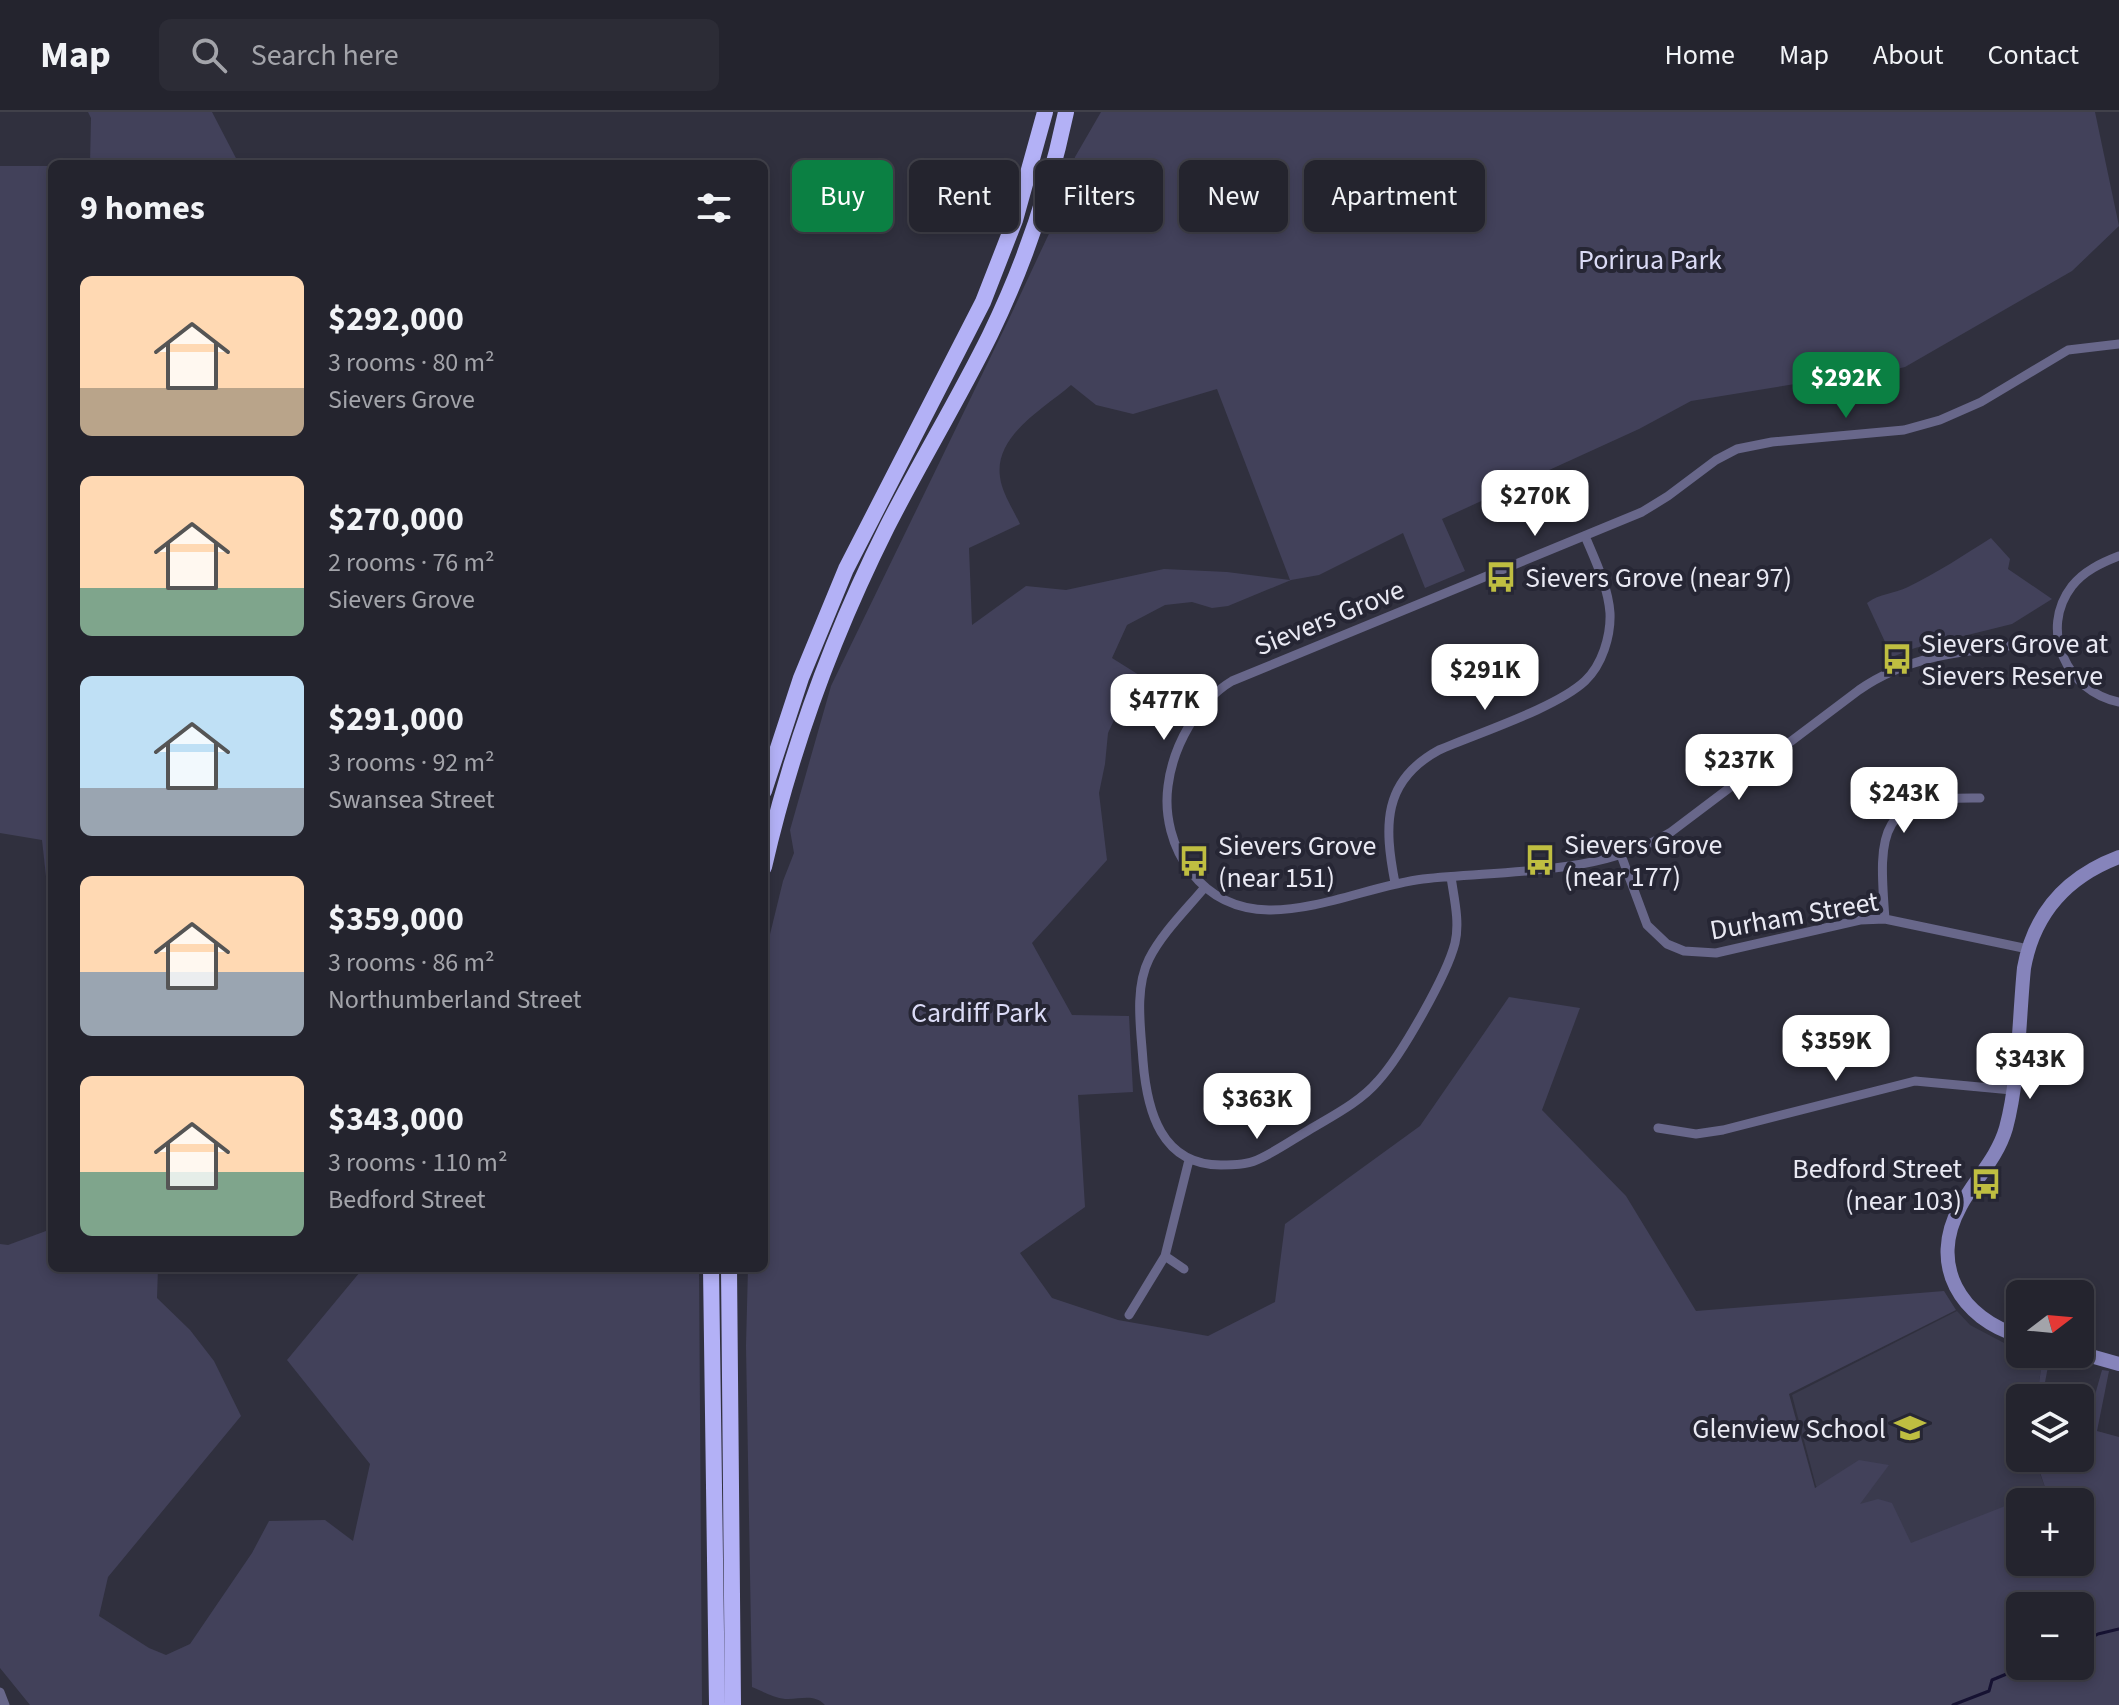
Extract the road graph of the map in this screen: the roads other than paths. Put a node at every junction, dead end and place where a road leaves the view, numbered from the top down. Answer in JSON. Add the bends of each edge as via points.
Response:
{"nodes":[{"id":1,"x":1045,"y":112,"type":"edge"},
{"id":2,"x":1066,"y":112,"type":"edge"},
{"id":3,"x":2119,"y":344,"type":"edge"},
{"id":4,"x":1585,"y":536,"type":"junction"},
{"id":5,"x":2119,"y":556,"type":"edge"},
{"id":6,"x":2058,"y":640,"type":"junction"},
{"id":7,"x":2119,"y":702,"type":"edge"},
{"id":8,"x":768,"y":779,"type":"edge"},
{"id":9,"x":1980,"y":798,"type":"dead end"},
{"id":10,"x":768,"y":853,"type":"edge"},
{"id":11,"x":1621,"y":855,"type":"junction"},
{"id":12,"x":2119,"y":857,"type":"edge"},
{"id":13,"x":1451,"y":877,"type":"junction"},
{"id":14,"x":1395,"y":883,"type":"junction"},
{"id":15,"x":1205,"y":887,"type":"junction"},
{"id":16,"x":1885,"y":919,"type":"junction"},
{"id":17,"x":2028,"y":949,"type":"junction"},
{"id":18,"x":2012,"y":1090,"type":"junction"},
{"id":19,"x":1658,"y":1128,"type":"dead end"},
{"id":20,"x":1189,"y":1160,"type":"junction"},
{"id":21,"x":1165,"y":1256,"type":"junction"},
{"id":22,"x":1184,"y":1269,"type":"dead end"},
{"id":23,"x":711,"y":1272,"type":"edge"},
{"id":24,"x":729,"y":1272,"type":"edge"},
{"id":25,"x":1129,"y":1315,"type":"dead end"},
{"id":26,"x":2006,"y":1332,"type":"edge"},
{"id":27,"x":2094,"y":1357,"type":"edge"},
{"id":28,"x":2119,"y":1364,"type":"edge"},
{"id":29,"x":0,"y":1692,"type":"edge"},
{"id":30,"x":5,"y":1705,"type":"edge"},
{"id":31,"x":717,"y":1705,"type":"edge"},
{"id":32,"x":733,"y":1705,"type":"edge"}],
"edges":[{"from":1,"to":8,"type":"highway","via":[[1015,220],[983,302],[846,569],[801,678]]},
{"from":2,"to":10,"type":"highway","via":[[1040,209],[992,331],[888,526],[836,638],[798,744]]},
{"from":3,"to":4,"type":"street","name":"Sievers Grove","via":[[2068,350],[1981,402],[1904,430],[1737,449],[1655,505]]},
{"from":4,"to":14,"type":"street","via":[[1610,612],[1600,662],[1566,694],[1439,750],[1411,770],[1396,791],[1389,818]]},
{"from":4,"to":15,"type":"street","name":"Sievers Grove","via":[[1232,681],[1215,693],[1198,711],[1175,756],[1167,801],[1172,836]]},
{"from":5,"to":6,"type":"street","via":[[2088,571],[2072,586],[2060,614]]},
{"from":6,"to":7,"type":"street","via":[[2081,684]]},
{"from":6,"to":11,"type":"street","name":"Sievers Grove","via":[[1933,656],[1888,672],[1671,832]]},
{"from":9,"to":16,"type":"street","via":[[1917,804],[1895,816],[1883,863]]},
{"from":11,"to":13,"type":"street","name":"Sievers Grove"},
{"from":11,"to":16,"type":"street","name":"Durham Street","via":[[1647,925],[1667,944],[1684,951],[1716,953]]},
{"from":12,"to":17,"type":"street","via":[[2056,897],[2040,917]]},
{"from":13,"to":14,"type":"street","name":"Sievers Grove"},
{"from":13,"to":20,"type":"street","via":[[1457,924],[1451,956],[1380,1079],[1364,1096],[1255,1161],[1209,1165]]},
{"from":14,"to":15,"type":"street","name":"Sievers Grove","via":[[1281,911],[1245,907]]},
{"from":15,"to":20,"type":"street","via":[[1155,950],[1141,991],[1143,1061],[1152,1115],[1172,1146]]},
{"from":16,"to":17,"type":"street","name":"Durham Street"},
{"from":17,"to":18,"type":"street"},
{"from":18,"to":19,"type":"street","via":[[1915,1081],[1723,1130],[1696,1134]]},
{"from":18,"to":26,"type":"street","via":[[2001,1141],[1959,1208],[1948,1240],[1954,1281],[1968,1309]]},
{"from":20,"to":21,"type":"street"},
{"from":21,"to":22,"type":"street"},
{"from":21,"to":25,"type":"street"},
{"from":23,"to":31,"type":"highway"},
{"from":24,"to":32,"type":"highway"},
{"from":27,"to":28,"type":"street"},
{"from":29,"to":30,"type":"street"}]}
